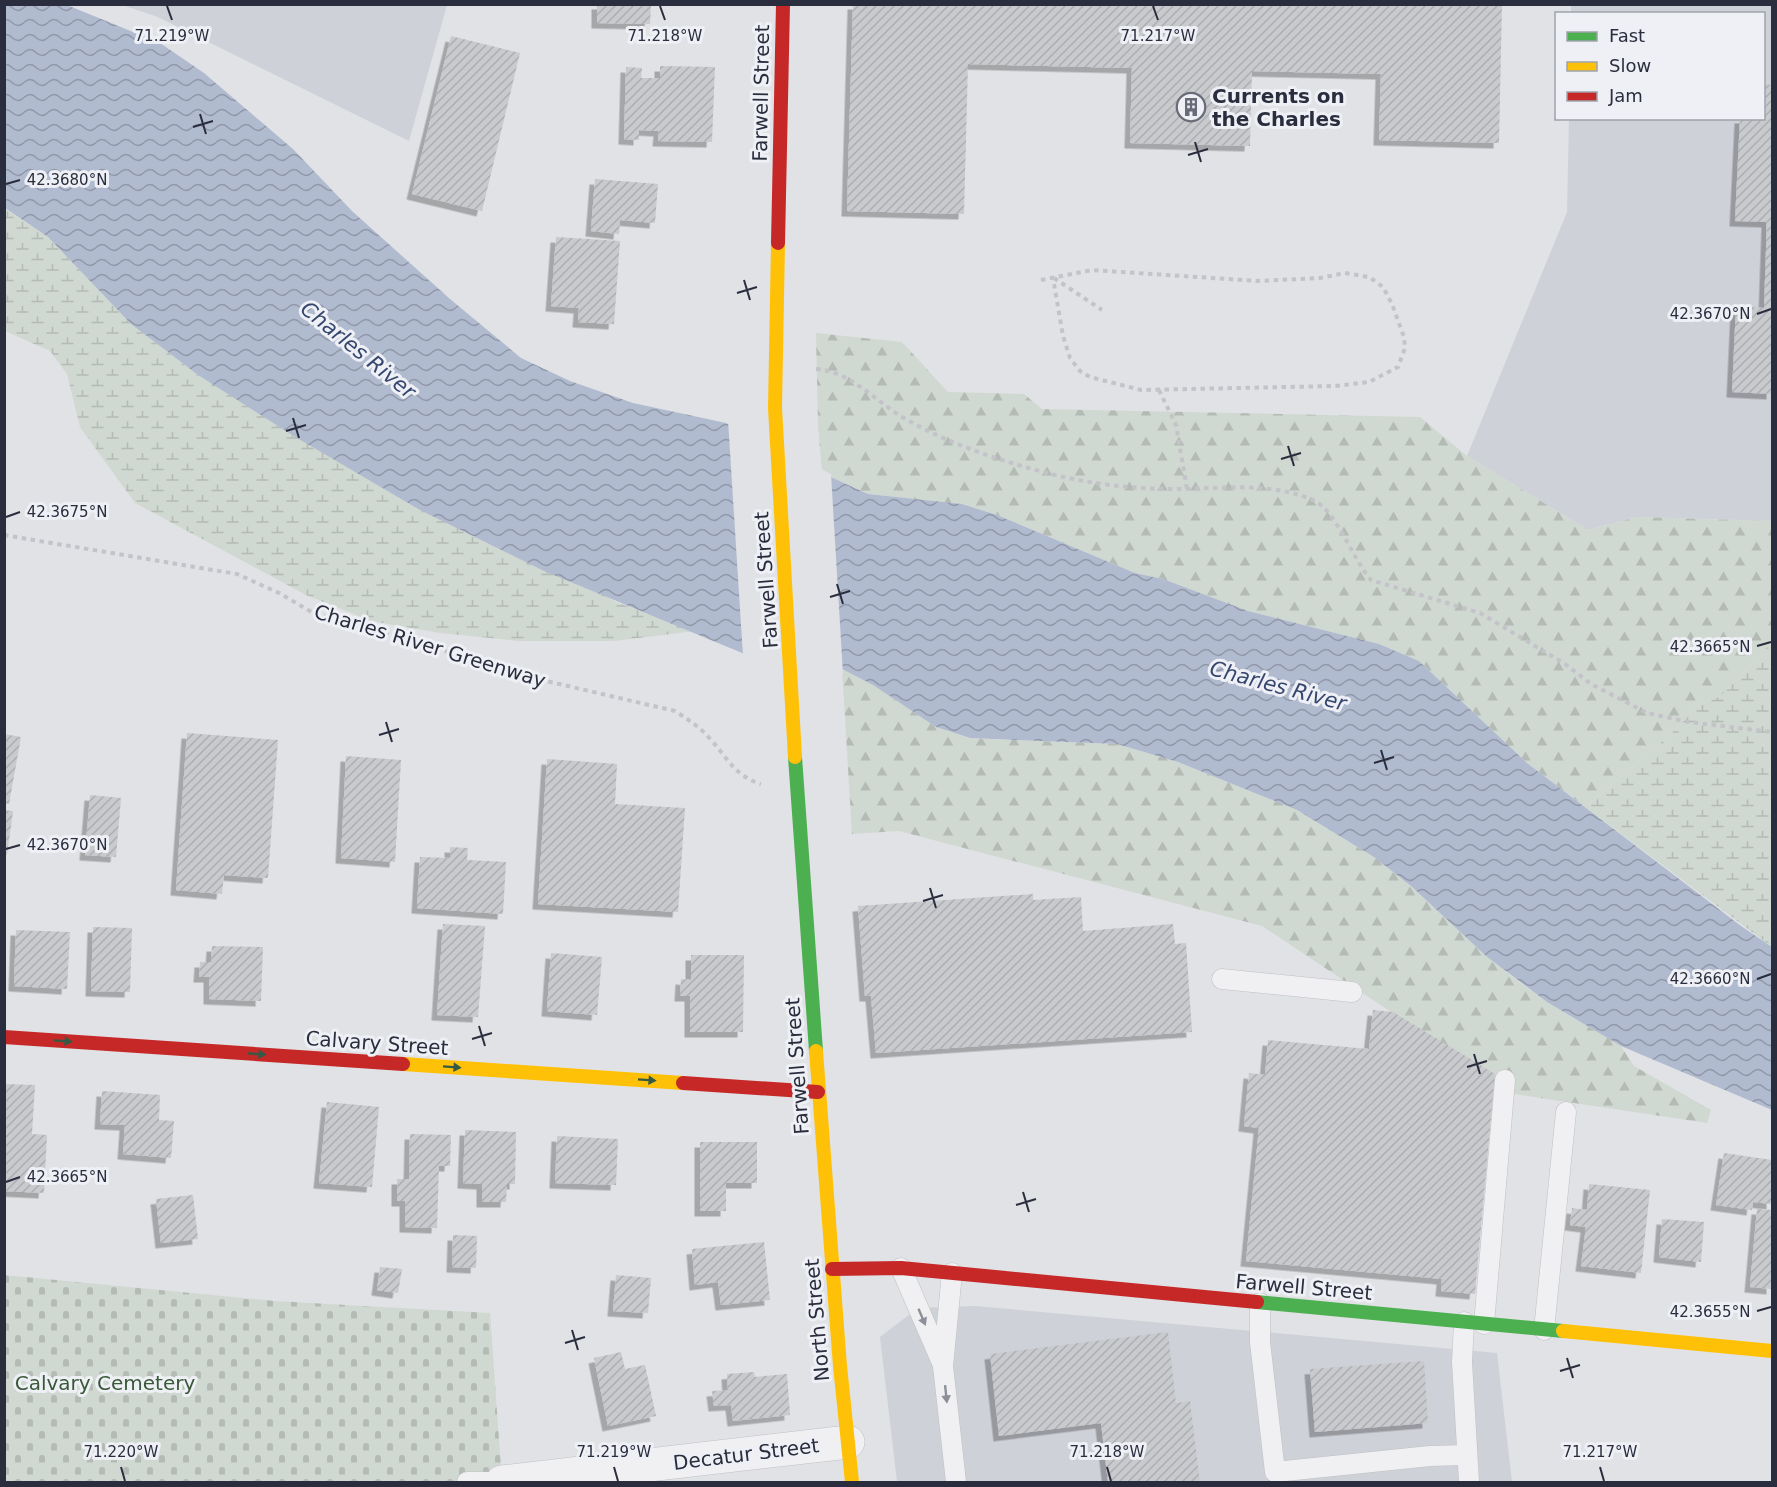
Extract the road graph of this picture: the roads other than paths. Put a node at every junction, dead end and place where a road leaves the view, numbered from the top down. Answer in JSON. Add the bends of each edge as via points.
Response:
{"nodes":[{"id":1,"x":783,"y":4,"type":"edge"},
{"id":2,"x":1222,"y":979,"type":"dead end"},
{"id":3,"x":1352,"y":992,"type":"dead end"},
{"id":4,"x":4,"y":1037,"type":"edge"},
{"id":5,"x":1505,"y":1080,"type":"dead end"},
{"id":6,"x":818,"y":1092,"type":"junction"},
{"id":7,"x":1566,"y":1112,"type":"dead end"},
{"id":8,"x":823,"y":1153,"type":"joint"},
{"id":9,"x":901,"y":1268,"type":"junction"},
{"id":10,"x":832,"y":1269,"type":"junction"},
{"id":11,"x":952,"y":1273,"type":"junction"},
{"id":12,"x":1260,"y":1303,"type":"junction"},
{"id":13,"x":1474,"y":1323,"type":"junction"},
{"id":14,"x":1544,"y":1330,"type":"junction"},
{"id":15,"x":1773,"y":1351,"type":"edge"},
{"id":16,"x":943,"y":1366,"type":"junction"},
{"id":17,"x":848,"y":1442,"type":"junction"},
{"id":18,"x":1467,"y":1455,"type":"junction"},
{"id":19,"x":467,"y":1482,"type":"edge"},
{"id":20,"x":502,"y":1482,"type":"edge"},
{"id":21,"x":852,"y":1482,"type":"edge"},
{"id":22,"x":956,"y":1482,"type":"edge"},
{"id":23,"x":1469,"y":1482,"type":"edge"}],
"edges":[{"from":1,"to":6,"type":"street","name":"Farwell Street","via":[[775,408]]},
{"from":2,"to":3,"type":"lane"},
{"from":4,"to":6,"type":"street","name":"Calvary Street","one_way":true},
{"from":5,"to":13,"type":"lane"},
{"from":6,"to":8,"type":"street","name":"Farwell Street"},
{"from":7,"to":14,"type":"lane"},
{"from":8,"to":10,"type":"street","name":"North Street"},
{"from":9,"to":10,"type":"street","name":"Farwell Street"},
{"from":9,"to":11,"type":"street","name":"Farwell Street"},
{"from":9,"to":16,"type":"lane","one_way":true},
{"from":10,"to":17,"type":"street","name":"North Street"},
{"from":11,"to":12,"type":"street","name":"Farwell Street"},
{"from":11,"to":16,"type":"lane"},
{"from":12,"to":13,"type":"street","name":"Farwell Street"},
{"from":12,"to":18,"type":"lane","via":[[1260,1342],[1275,1472]]},
{"from":13,"to":14,"type":"street","name":"Farwell Street"},
{"from":13,"to":18,"type":"lane","via":[[1462,1362]]},
{"from":14,"to":15,"type":"street","name":"Farwell Street"},
{"from":16,"to":22,"type":"lane","one_way":true},
{"from":17,"to":20,"type":"street","name":"Decatur Street"},
{"from":17,"to":21,"type":"street","name":"North Street"},
{"from":18,"to":23,"type":"lane"},
{"from":19,"to":20,"type":"lane"}]}
